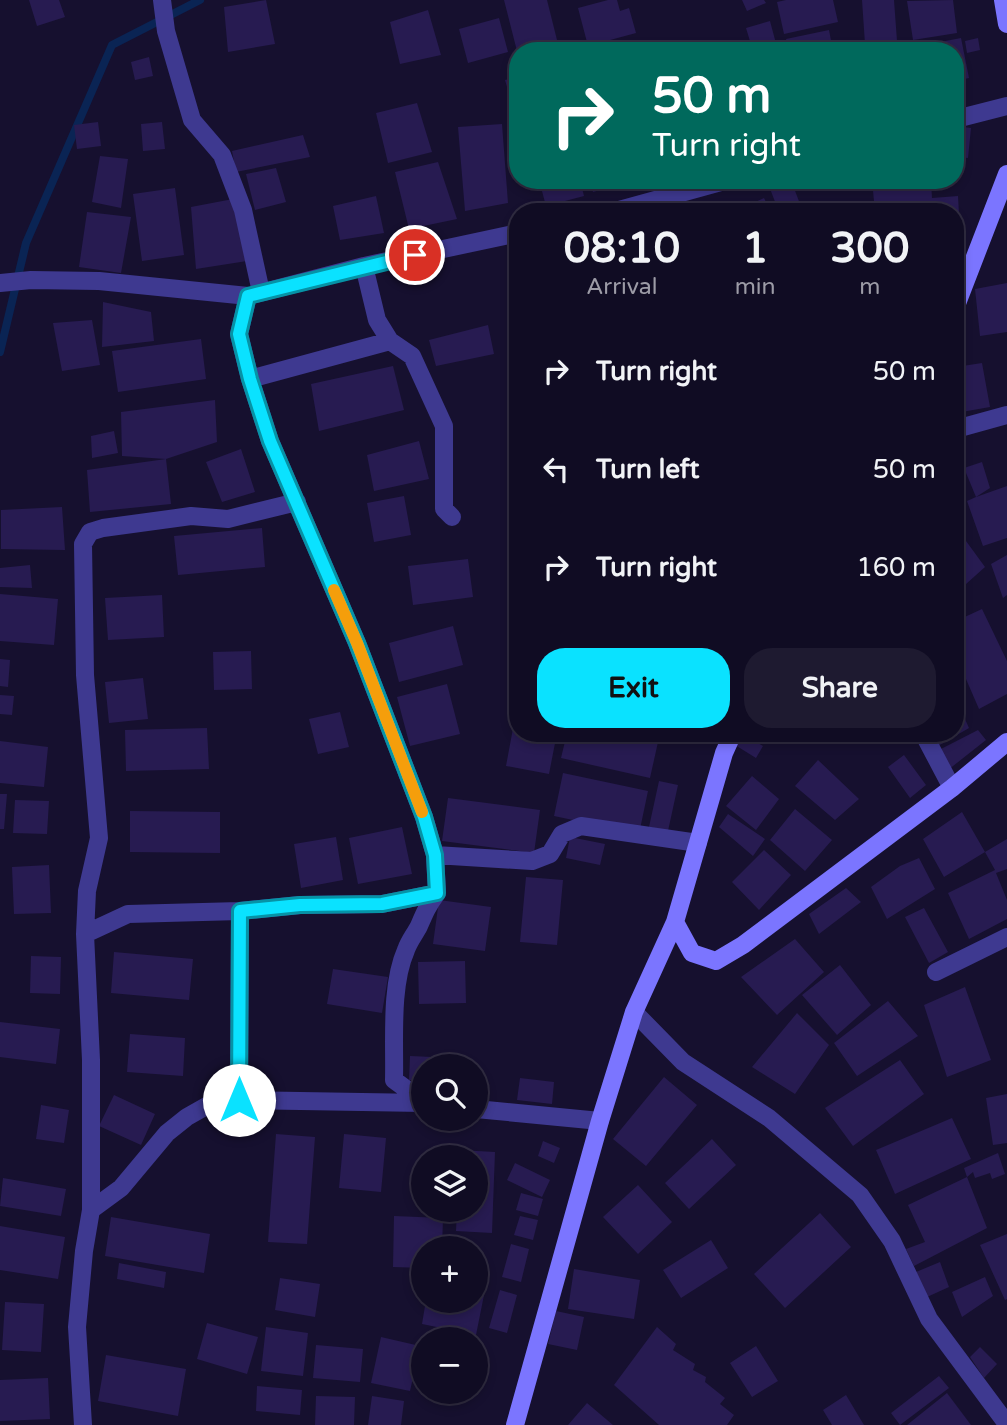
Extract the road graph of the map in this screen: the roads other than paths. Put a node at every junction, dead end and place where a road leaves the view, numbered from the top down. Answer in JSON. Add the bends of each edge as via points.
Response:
{"nodes":[{"id":1,"x":162,"y":0,"type":"edge"},
{"id":2,"x":1003,"y":0,"type":"edge"},
{"id":3,"x":1007,"y":24,"type":"edge"},
{"id":4,"x":1007,"y":106,"type":"edge"},
{"id":5,"x":964,"y":117,"type":"edge"},
{"id":6,"x":1007,"y":174,"type":"edge"},
{"id":7,"x":695,"y":189,"type":"edge"},
{"id":8,"x":644,"y":203,"type":"edge"},
{"id":9,"x":509,"y":235,"type":"edge"},
{"id":10,"x":364,"y":266,"type":"junction"},
{"id":11,"x":0,"y":283,"type":"edge"},
{"id":12,"x":964,"y":285,"type":"edge"},
{"id":13,"x":254,"y":294,"type":"junction"},
{"id":14,"x":390,"y":341,"type":"junction"},
{"id":15,"x":250,"y":379,"type":"junction"},
{"id":16,"x":1004,"y":421,"type":"edge"},
{"id":17,"x":964,"y":428,"type":"edge"},
{"id":18,"x":297,"y":502,"type":"junction"},
{"id":19,"x":452,"y":517,"type":"dead end"},
{"id":20,"x":729,"y":742,"type":"edge"},
{"id":21,"x":928,"y":742,"type":"edge"},
{"id":22,"x":1006,"y":744,"type":"edge"},
{"id":23,"x":952,"y":788,"type":"junction"},
{"id":24,"x":698,"y":843,"type":"junction"},
{"id":25,"x":435,"y":855,"type":"junction"},
{"id":26,"x":437,"y":893,"type":"junction"},
{"id":27,"x":240,"y":911,"type":"junction"},
{"id":28,"x":675,"y":922,"type":"junction"},
{"id":29,"x":85,"y":934,"type":"junction"},
{"id":30,"x":1005,"y":942,"type":"edge"},
{"id":31,"x":936,"y":972,"type":"dead end"},
{"id":32,"x":634,"y":1012,"type":"junction"},
{"id":33,"x":411,"y":1093,"type":"edge"},
{"id":34,"x":239,"y":1100,"type":"junction"},
{"id":35,"x":411,"y":1103,"type":"edge"},
{"id":36,"x":488,"y":1110,"type":"edge"},
{"id":37,"x":600,"y":1121,"type":"junction"},
{"id":38,"x":91,"y":1210,"type":"junction"},
{"id":39,"x":1007,"y":1424,"type":"edge"},
{"id":40,"x":83,"y":1425,"type":"edge"},
{"id":41,"x":515,"y":1425,"type":"edge"}],
"edges":[{"from":1,"to":13,"type":"street","via":[[166,31],[192,120],[222,155],[243,211]]},
{"from":2,"to":3,"type":"street"},
{"from":4,"to":5,"type":"street"},
{"from":6,"to":12,"type":"street"},
{"from":7,"to":8,"type":"street"},
{"from":9,"to":10,"type":"street"},
{"from":10,"to":13,"type":"street"},
{"from":10,"to":14,"type":"street","via":[[377,320]]},
{"from":11,"to":13,"type":"street","via":[[99,281]]},
{"from":13,"to":15,"type":"street","via":[[239,334]]},
{"from":14,"to":15,"type":"street"},
{"from":14,"to":19,"type":"street","via":[[412,356],[444,426],[444,509]]},
{"from":15,"to":18,"type":"street"},
{"from":16,"to":17,"type":"street"},
{"from":18,"to":25,"type":"street","via":[[357,643]]},
{"from":18,"to":29,"type":"street","via":[[228,519],[191,516],[103,528],[90,532],[83,544],[85,675],[99,838],[87,891]]},
{"from":20,"to":24,"type":"street"},
{"from":21,"to":23,"type":"street"},
{"from":22,"to":23,"type":"street"},
{"from":23,"to":28,"type":"street","via":[[716,961],[692,953]]},
{"from":24,"to":25,"type":"street","via":[[581,826],[562,834],[550,854],[532,861]]},
{"from":24,"to":28,"type":"street"},
{"from":25,"to":26,"type":"street"},
{"from":26,"to":27,"type":"street","via":[[382,904]]},
{"from":26,"to":33,"type":"street","via":[[405,951],[398,983],[394,1080]]},
{"from":27,"to":29,"type":"street","via":[[128,914]]},
{"from":27,"to":34,"type":"street"},
{"from":28,"to":32,"type":"street"},
{"from":29,"to":38,"type":"street"},
{"from":30,"to":31,"type":"street"},
{"from":32,"to":37,"type":"street"},
{"from":32,"to":39,"type":"street","via":[[683,1062],[769,1118],[860,1195],[892,1241],[929,1319]]},
{"from":34,"to":35,"type":"street"},
{"from":34,"to":38,"type":"street","via":[[210,1104],[187,1117],[167,1133],[121,1188]]},
{"from":36,"to":37,"type":"street"},
{"from":37,"to":41,"type":"street"},
{"from":38,"to":40,"type":"street","via":[[77,1327]]}]}
